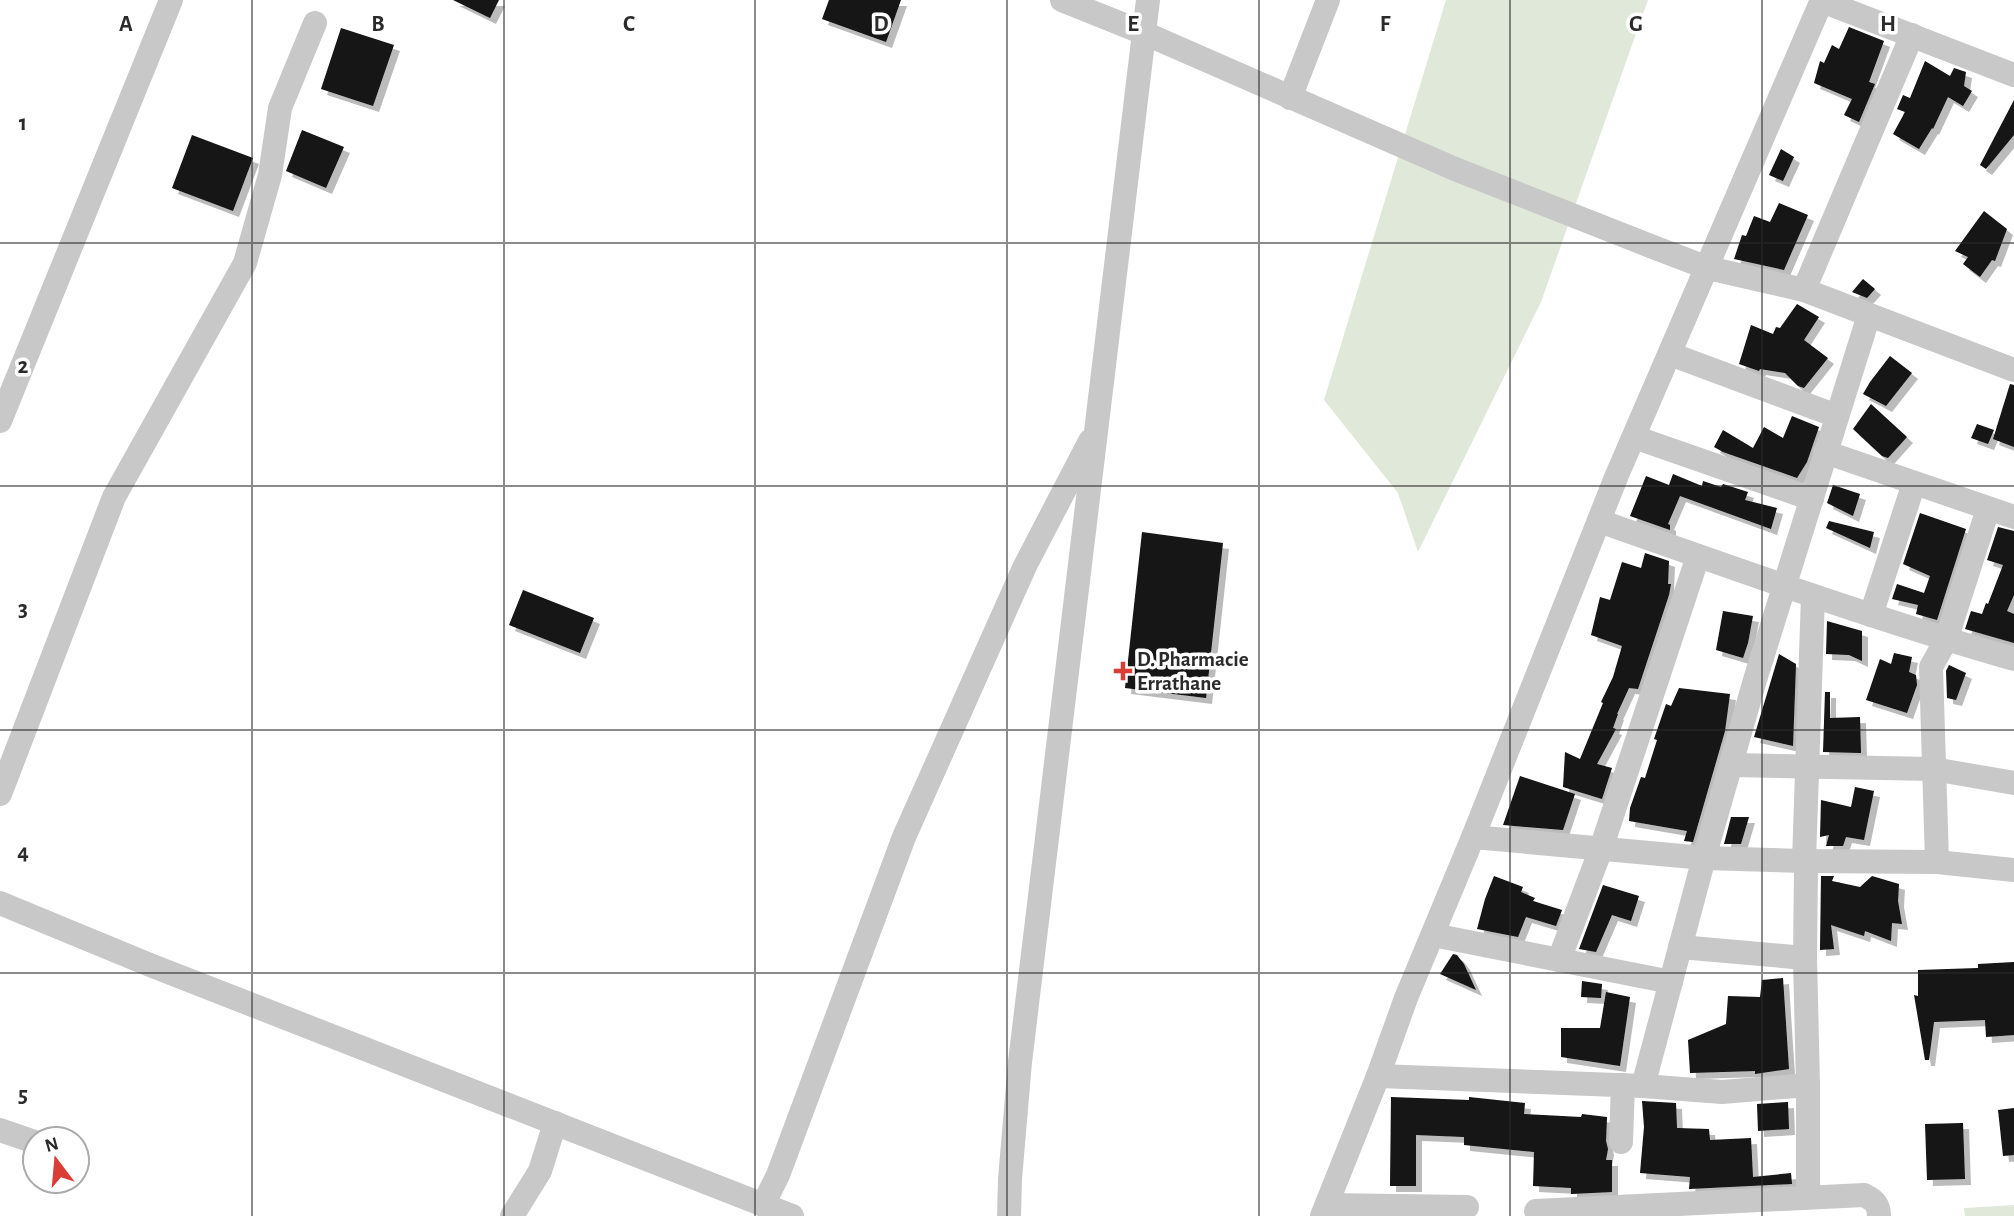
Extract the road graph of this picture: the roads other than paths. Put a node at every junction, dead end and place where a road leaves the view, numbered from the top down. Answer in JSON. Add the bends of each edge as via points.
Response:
{"nodes":[{"id":1,"x":171,"y":0,"type":"edge"},
{"id":2,"x":1062,"y":0,"type":"edge"},
{"id":3,"x":1148,"y":0,"type":"edge"},
{"id":4,"x":1328,"y":0,"type":"edge"},
{"id":5,"x":1822,"y":0,"type":"edge"},
{"id":6,"x":315,"y":23,"type":"dead end"},
{"id":7,"x":1144,"y":33,"type":"junction"},
{"id":8,"x":1912,"y":35,"type":"junction"},
{"id":9,"x":2014,"y":75,"type":"edge"},
{"id":10,"x":1290,"y":98,"type":"junction"},
{"id":11,"x":1708,"y":268,"type":"junction"},
{"id":12,"x":1804,"y":290,"type":"junction"},
{"id":13,"x":1869,"y":315,"type":"junction"},
{"id":14,"x":1670,"y":354,"type":"junction"},
{"id":15,"x":2014,"y":370,"type":"edge"},
{"id":16,"x":1836,"y":416,"type":"junction"},
{"id":17,"x":0,"y":421,"type":"edge"},
{"id":18,"x":1096,"y":428,"type":"junction"},
{"id":19,"x":1634,"y":437,"type":"junction"},
{"id":20,"x":1825,"y":452,"type":"junction"},
{"id":21,"x":1914,"y":483,"type":"junction"},
{"id":22,"x":1812,"y":499,"type":"junction"},
{"id":23,"x":1988,"y":509,"type":"junction"},
{"id":24,"x":2014,"y":517,"type":"edge"},
{"id":25,"x":1599,"y":521,"type":"junction"},
{"id":26,"x":1698,"y":556,"type":"junction"},
{"id":27,"x":1783,"y":586,"type":"junction"},
{"id":28,"x":1812,"y":596,"type":"junction"},
{"id":29,"x":1871,"y":615,"type":"junction"},
{"id":30,"x":1945,"y":640,"type":"junction"},
{"id":31,"x":2014,"y":659,"type":"edge"},
{"id":32,"x":1731,"y":765,"type":"junction"},
{"id":33,"x":1808,"y":768,"type":"junction"},
{"id":34,"x":1933,"y":769,"type":"junction"},
{"id":35,"x":2014,"y":783,"type":"edge"},
{"id":36,"x":0,"y":794,"type":"edge"},
{"id":37,"x":1474,"y":837,"type":"junction"},
{"id":38,"x":1601,"y":849,"type":"junction"},
{"id":39,"x":1704,"y":858,"type":"junction"},
{"id":40,"x":1804,"y":861,"type":"junction"},
{"id":41,"x":1937,"y":862,"type":"junction"},
{"id":42,"x":2014,"y":870,"type":"edge"},
{"id":43,"x":0,"y":903,"type":"edge"},
{"id":44,"x":1433,"y":935,"type":"junction"},
{"id":45,"x":1680,"y":947,"type":"junction"},
{"id":46,"x":1805,"y":958,"type":"junction"},
{"id":47,"x":1559,"y":960,"type":"junction"},
{"id":48,"x":1671,"y":982,"type":"junction"},
{"id":49,"x":1378,"y":1076,"type":"junction"},
{"id":50,"x":1808,"y":1085,"type":"junction"},
{"id":51,"x":1633,"y":1086,"type":"junction"},
{"id":52,"x":555,"y":1123,"type":"junction"},
{"id":53,"x":0,"y":1130,"type":"edge"},
{"id":54,"x":21,"y":1137,"type":"edge"},
{"id":55,"x":1621,"y":1142,"type":"dead end"},
{"id":56,"x":1808,"y":1197,"type":"junction"},
{"id":57,"x":763,"y":1205,"type":"junction"},
{"id":58,"x":1467,"y":1208,"type":"dead end"},
{"id":59,"x":1324,"y":1211,"type":"edge"},
{"id":60,"x":1536,"y":1211,"type":"dead end"},
{"id":61,"x":512,"y":1216,"type":"edge"},
{"id":62,"x":792,"y":1216,"type":"edge"},
{"id":63,"x":1009,"y":1216,"type":"edge"},
{"id":64,"x":1879,"y":1216,"type":"edge"}],
"edges":[{"from":1,"to":17,"type":"street"},
{"from":2,"to":7,"type":"street"},
{"from":3,"to":7,"type":"street"},
{"from":4,"to":10,"type":"street"},
{"from":5,"to":8,"type":"street"},
{"from":5,"to":11,"type":"street"},
{"from":6,"to":36,"type":"street","via":[[280,108],[270,175],[245,263],[114,497]]},
{"from":7,"to":10,"type":"street"},
{"from":7,"to":18,"type":"street"},
{"from":8,"to":9,"type":"street"},
{"from":8,"to":12,"type":"street"},
{"from":10,"to":11,"type":"street","via":[[1455,169]]},
{"from":11,"to":12,"type":"street"},
{"from":11,"to":14,"type":"street"},
{"from":12,"to":13,"type":"street"},
{"from":13,"to":15,"type":"street"},
{"from":13,"to":16,"type":"street"},
{"from":14,"to":16,"type":"street"},
{"from":14,"to":19,"type":"street"},
{"from":16,"to":20,"type":"street"},
{"from":18,"to":57,"type":"street","via":[[1025,566],[904,837]]},
{"from":18,"to":63,"type":"street","via":[[1020,1062]]},
{"from":19,"to":22,"type":"street"},
{"from":19,"to":25,"type":"street"},
{"from":20,"to":21,"type":"street"},
{"from":20,"to":22,"type":"street"},
{"from":21,"to":23,"type":"street"},
{"from":21,"to":29,"type":"street"},
{"from":22,"to":27,"type":"street"},
{"from":23,"to":24,"type":"street"},
{"from":23,"to":30,"type":"street"},
{"from":25,"to":26,"type":"street"},
{"from":25,"to":37,"type":"street"},
{"from":26,"to":27,"type":"street"},
{"from":26,"to":38,"type":"street"},
{"from":27,"to":28,"type":"street"},
{"from":27,"to":32,"type":"street"},
{"from":28,"to":29,"type":"street"},
{"from":28,"to":33,"type":"street"},
{"from":29,"to":30,"type":"street"},
{"from":30,"to":31,"type":"street"},
{"from":30,"to":34,"type":"street","via":[[1930,675]]},
{"from":32,"to":33,"type":"street"},
{"from":32,"to":39,"type":"street"},
{"from":33,"to":34,"type":"street"},
{"from":33,"to":40,"type":"street"},
{"from":34,"to":35,"type":"street"},
{"from":34,"to":41,"type":"street"},
{"from":37,"to":38,"type":"street"},
{"from":37,"to":44,"type":"street"},
{"from":38,"to":39,"type":"street"},
{"from":38,"to":47,"type":"street"},
{"from":39,"to":40,"type":"street"},
{"from":39,"to":45,"type":"street"},
{"from":40,"to":41,"type":"street"},
{"from":40,"to":46,"type":"street"},
{"from":41,"to":42,"type":"street"},
{"from":43,"to":52,"type":"street"},
{"from":44,"to":47,"type":"street"},
{"from":44,"to":49,"type":"street"},
{"from":45,"to":46,"type":"street"},
{"from":45,"to":48,"type":"street"},
{"from":46,"to":50,"type":"street"},
{"from":47,"to":48,"type":"street"},
{"from":48,"to":51,"type":"street"},
{"from":49,"to":51,"type":"street"},
{"from":49,"to":59,"type":"street"},
{"from":50,"to":51,"type":"street","via":[[1721,1092]]},
{"from":50,"to":56,"type":"street"},
{"from":51,"to":55,"type":"street"},
{"from":52,"to":57,"type":"street"},
{"from":52,"to":61,"type":"street","via":[[540,1171]]},
{"from":53,"to":54,"type":"street"},
{"from":56,"to":60,"type":"street"},
{"from":56,"to":64,"type":"street","via":[[1864,1195],[1874,1200]]},
{"from":57,"to":62,"type":"street"},
{"from":58,"to":59,"type":"street"}]}
